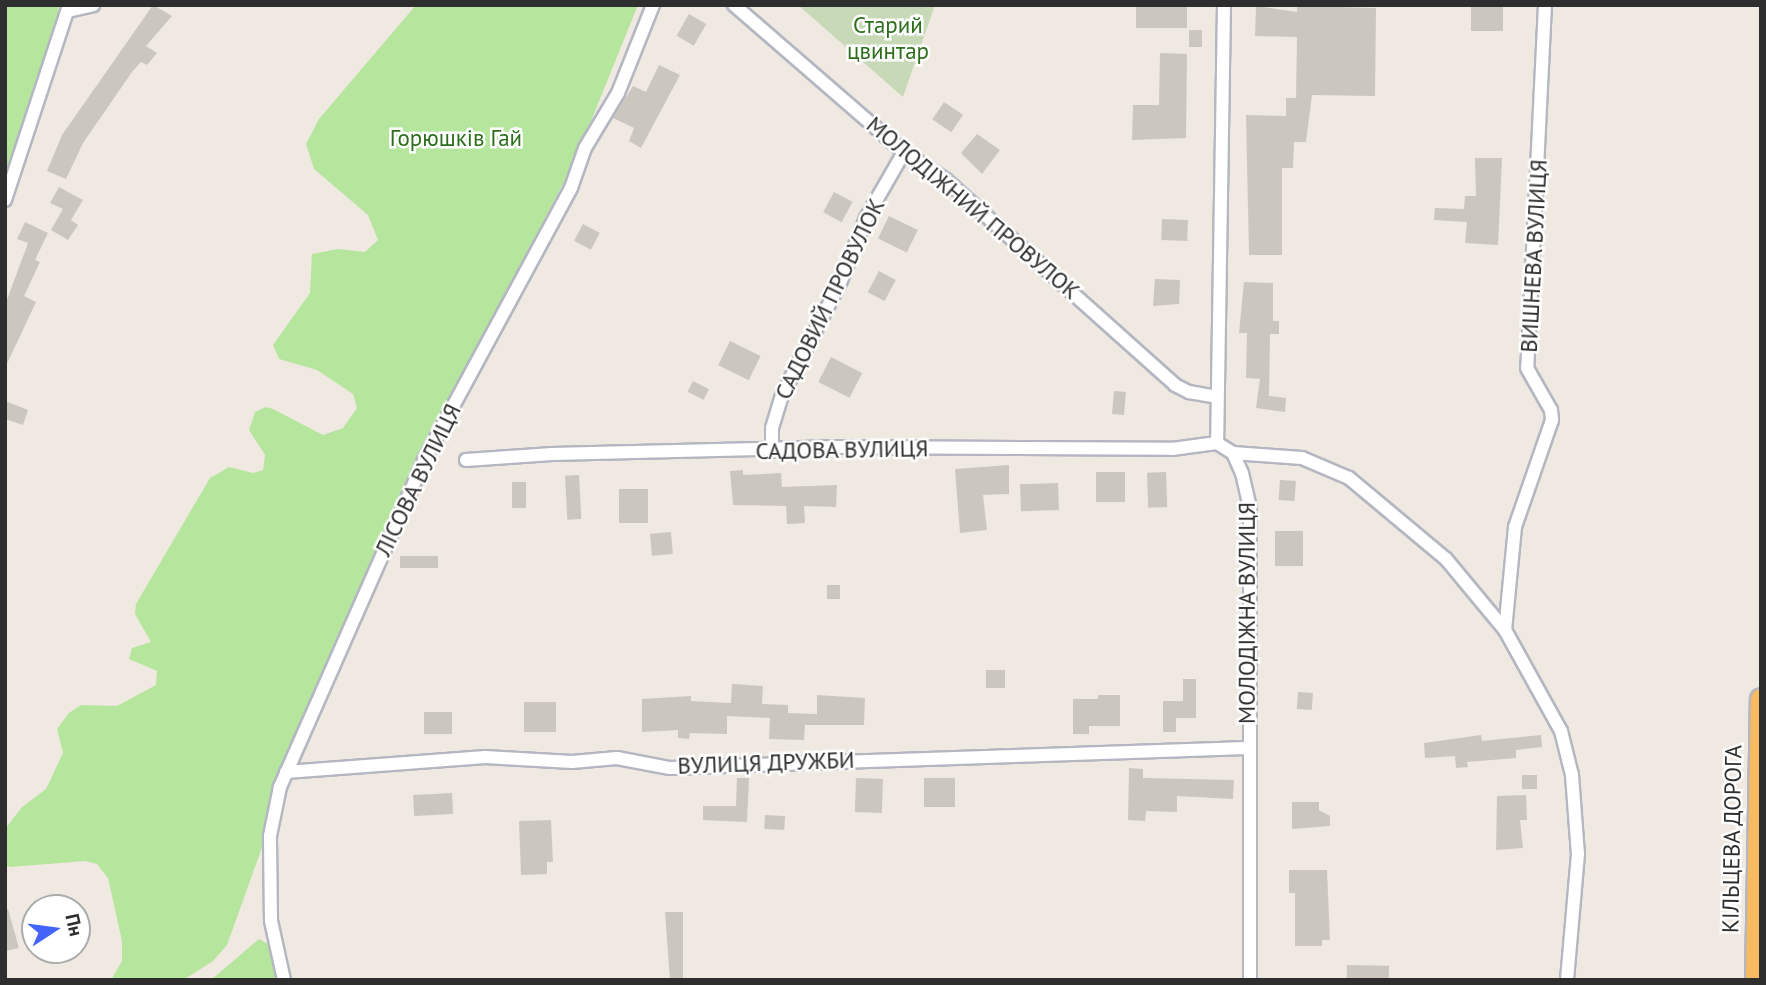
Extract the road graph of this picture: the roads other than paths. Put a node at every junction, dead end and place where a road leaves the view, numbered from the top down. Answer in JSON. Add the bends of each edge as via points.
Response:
{"nodes":[{"id":1,"x":93,"y":5,"type":"edge"},
{"id":2,"x":653,"y":5,"type":"edge"},
{"id":3,"x":734,"y":5,"type":"edge"},
{"id":4,"x":1224,"y":5,"type":"edge"},
{"id":5,"x":1545,"y":5,"type":"edge"},
{"id":6,"x":69,"y":8,"type":"edge"},
{"id":7,"x":904,"y":152,"type":"junction"},
{"id":8,"x":5,"y":200,"type":"edge"},
{"id":9,"x":1217,"y":397,"type":"junction"},
{"id":10,"x":1217,"y":443,"type":"junction"},
{"id":11,"x":772,"y":451,"type":"junction"},
{"id":12,"x":1233,"y":453,"type":"junction"},
{"id":13,"x":467,"y":460,"type":"dead end"},
{"id":14,"x":1505,"y":630,"type":"junction"},
{"id":15,"x":1761,"y":699,"type":"edge"},
{"id":16,"x":1247,"y":748,"type":"junction"},
{"id":17,"x":286,"y":772,"type":"junction"},
{"id":18,"x":284,"y":980,"type":"edge"},
{"id":19,"x":1250,"y":980,"type":"edge"},
{"id":20,"x":1567,"y":980,"type":"edge"},
{"id":21,"x":1756,"y":980,"type":"edge"}],
"edges":[{"from":1,"to":6,"type":"street"},
{"from":2,"to":17,"type":"street","name":"ЛІСОВА ВУЛИЦЯ","via":[[618,93],[585,148],[571,188],[424,460]]},
{"from":3,"to":7,"type":"street","name":"МОЛОДІЖНИЙ ПРОВУЛОК"},
{"from":4,"to":9,"type":"street"},
{"from":5,"to":14,"type":"street","name":"ВИШНЕВА ВУЛИЦЯ","via":[[1527,368],[1552,420],[1514,527]]},
{"from":6,"to":8,"type":"street"},
{"from":7,"to":9,"type":"street","name":"МОЛОДІЖНИЙ ПРОВУЛОК","via":[[946,180],[1175,385]]},
{"from":7,"to":11,"type":"street","name":"САДОВИЙ ПРОВУЛОК","via":[[866,218],[840,283],[783,393],[772,428]]},
{"from":9,"to":10,"type":"street"},
{"from":10,"to":11,"type":"street","name":"САДОВА ВУЛИЦЯ","via":[[1172,449]]},
{"from":10,"to":12,"type":"street"},
{"from":11,"to":13,"type":"street","name":"САДОВА ВУЛИЦЯ"},
{"from":12,"to":14,"type":"street","via":[[1302,458],[1349,478],[1446,559]]},
{"from":12,"to":16,"type":"street","name":"МОЛОДІЖНА ВУЛИЦЯ","via":[[1247,484],[1250,508]]},
{"from":14,"to":20,"type":"street","via":[[1560,732],[1569,759],[1578,854]]},
{"from":15,"to":21,"type":"highway","name":"КІЛЬЦЕВА ДОРОГА"},
{"from":16,"to":17,"type":"street","name":"ВУЛИЦЯ ДРУЖБИ","via":[[670,768],[617,758],[572,762],[485,757]]},
{"from":16,"to":19,"type":"street","name":"МОЛОДІЖНА ВУЛИЦЯ"},
{"from":17,"to":18,"type":"street","name":"ЛІСОВА ВУЛИЦЯ","via":[[270,836],[271,921]]}]}
